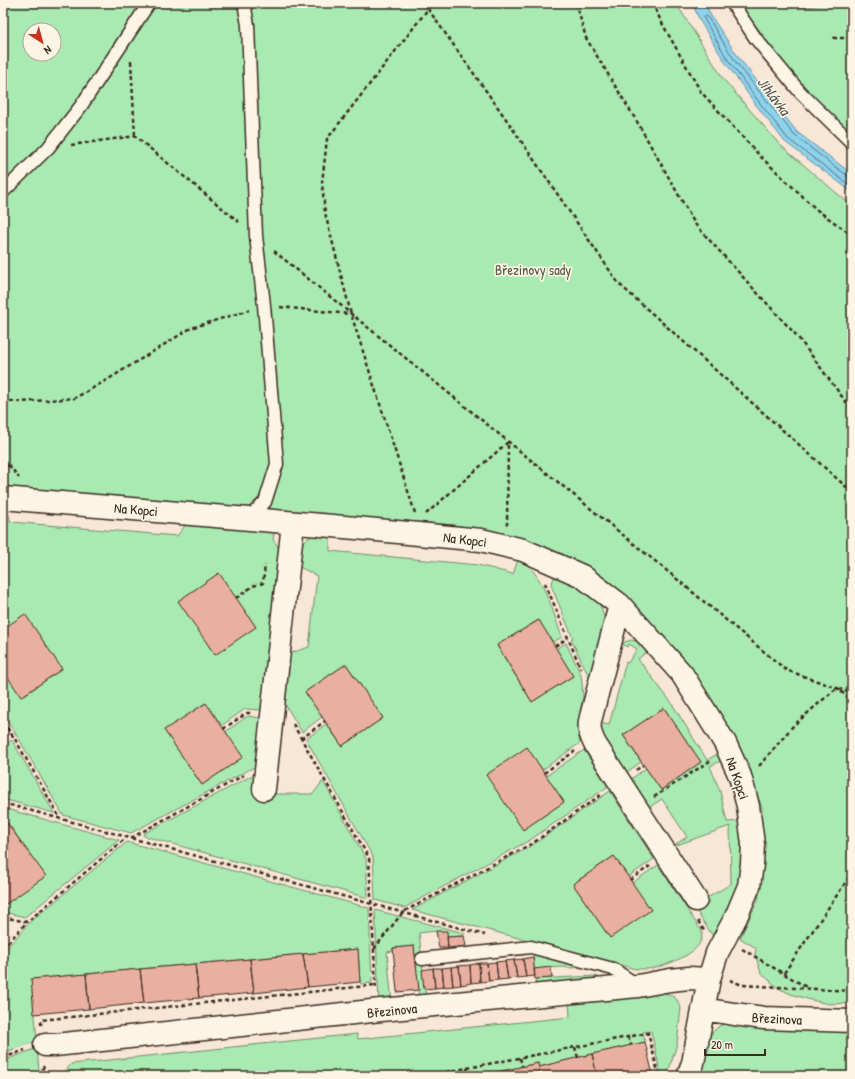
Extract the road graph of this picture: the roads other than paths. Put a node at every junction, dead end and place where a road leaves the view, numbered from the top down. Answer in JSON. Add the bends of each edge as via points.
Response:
{"nodes":[{"id":1,"x":150,"y":3,"type":"edge"},
{"id":2,"x":244,"y":3,"type":"edge"},
{"id":3,"x":732,"y":3,"type":"edge"},
{"id":4,"x":852,"y":143,"type":"edge"},
{"id":5,"x":3,"y":192,"type":"edge"},
{"id":6,"x":3,"y":498,"type":"edge"},
{"id":7,"x":247,"y":519,"type":"junction"},
{"id":8,"x":293,"y":522,"type":"junction"},
{"id":9,"x":620,"y":605,"type":"junction"},
{"id":10,"x":264,"y":789,"type":"dead end"},
{"id":11,"x":696,"y":908,"type":"road end"},
{"id":12,"x":422,"y":959,"type":"dead end"},
{"id":13,"x":710,"y":976,"type":"junction"},
{"id":14,"x":638,"y":986,"type":"junction"},
{"id":15,"x":703,"y":1009,"type":"junction"},
{"id":16,"x":852,"y":1021,"type":"edge"},
{"id":17,"x":43,"y":1036,"type":"road end"},
{"id":18,"x":688,"y":1076,"type":"edge"}],
"edges":[{"from":1,"to":5,"type":"lane","via":[[81,106],[48,148]]},
{"from":2,"to":7,"type":"lane","via":[[248,25],[256,236],[277,464],[265,502]]},
{"from":3,"to":4,"type":"lane","via":[[756,39],[800,92]]},
{"from":6,"to":7,"type":"street","name":"Na Kopci"},
{"from":7,"to":8,"type":"street","name":"Na Kopci"},
{"from":8,"to":9,"type":"street","name":"Na Kopci","via":[[420,528],[523,550],[582,576]]},
{"from":8,"to":10,"type":"street"},
{"from":9,"to":11,"type":"street","via":[[589,730]]},
{"from":9,"to":13,"type":"street","name":"Na Kopci","via":[[682,674],[725,743],[743,785],[753,844],[749,886],[736,917],[716,937],[717,953]]},
{"from":12,"to":14,"type":"lane","via":[[532,947],[614,969]]},
{"from":13,"to":14,"type":"street","name":"Březinova"},
{"from":13,"to":15,"type":"street"},
{"from":14,"to":17,"type":"street","name":"Březinova","via":[[63,1044]]},
{"from":15,"to":16,"type":"street","name":"Březinova","via":[[764,1018]]},
{"from":15,"to":18,"type":"street","via":[[693,1063]]}]}
